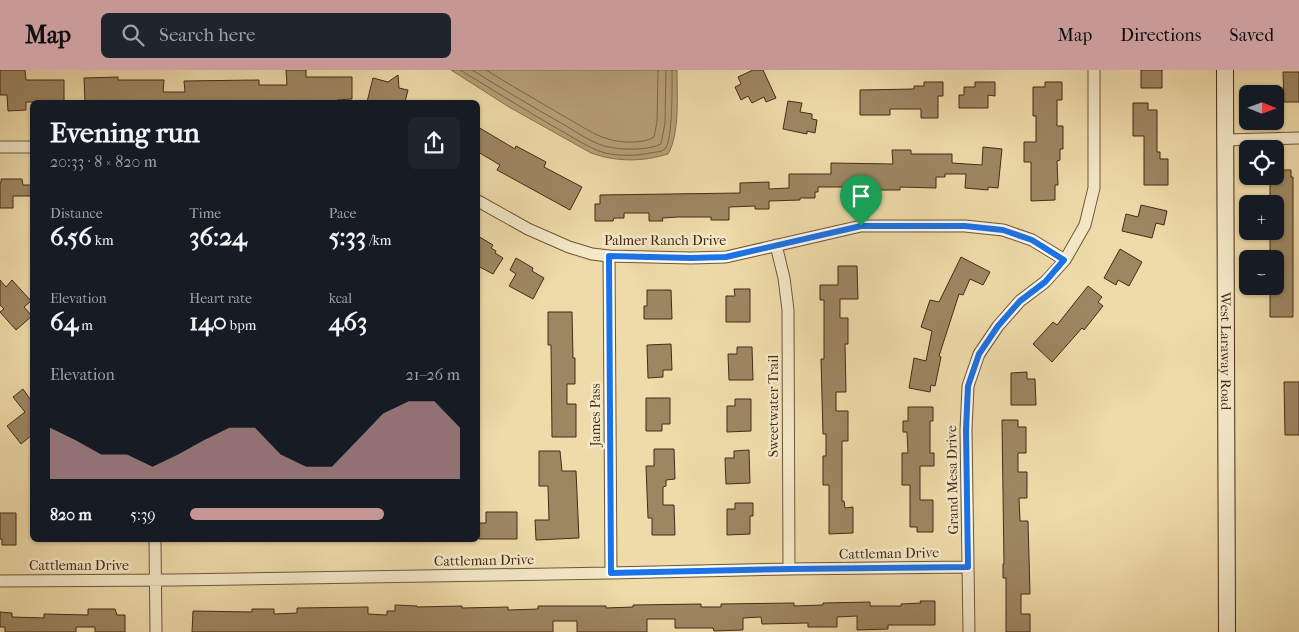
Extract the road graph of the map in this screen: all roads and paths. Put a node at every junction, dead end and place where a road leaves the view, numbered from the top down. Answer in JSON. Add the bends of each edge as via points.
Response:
{"nodes":[{"id":1,"x":1094,"y":70,"type":"edge"},
{"id":2,"x":1226,"y":70,"type":"edge"},
{"id":3,"x":1299,"y":138,"type":"edge"},
{"id":4,"x":1226,"y":140,"type":"junction"},
{"id":5,"x":30,"y":146,"type":"edge"},
{"id":6,"x":0,"y":147,"type":"edge"},
{"id":7,"x":480,"y":202,"type":"edge"},
{"id":8,"x":776,"y":245,"type":"junction"},
{"id":9,"x":609,"y":256,"type":"junction"},
{"id":10,"x":1064,"y":260,"type":"junction"},
{"id":11,"x":155,"y":542,"type":"edge"},
{"id":12,"x":968,"y":567,"type":"junction"},
{"id":13,"x":789,"y":569,"type":"junction"},
{"id":14,"x":611,"y":573,"type":"junction"},
{"id":15,"x":0,"y":580,"type":"edge"},
{"id":16,"x":156,"y":580,"type":"junction"},
{"id":17,"x":156,"y":632,"type":"edge"},
{"id":18,"x":969,"y":632,"type":"edge"},
{"id":19,"x":1226,"y":632,"type":"edge"}],
"edges":[{"from":1,"to":10,"type":"street","name":"Grand Mesa Drive","via":[[1094,188],[1085,226]]},
{"from":2,"to":4,"type":"main road","name":"West Laraway Road"},
{"from":3,"to":4,"type":"street"},
{"from":4,"to":19,"type":"main road","name":"West Laraway Road"},
{"from":5,"to":6,"type":"street"},
{"from":7,"to":9,"type":"street","name":"Palmer Ranch Drive","via":[[569,247]]},
{"from":8,"to":9,"type":"street","name":"Palmer Ranch Drive","via":[[726,257]]},
{"from":8,"to":10,"type":"street","name":"Palmer Ranch Drive","via":[[861,226],[965,226],[1003,230],[1032,240]]},
{"from":8,"to":13,"type":"street","name":"Sweetwater Trail","via":[[788,310]]},
{"from":9,"to":14,"type":"street","name":"James Pass"},
{"from":10,"to":12,"type":"street","name":"Grand Mesa Drive","via":[[998,326],[979,354],[968,386]]},
{"from":11,"to":16,"type":"street"},
{"from":12,"to":13,"type":"street","name":"Cattleman Drive"},
{"from":12,"to":18,"type":"street","name":"Grand Mesa Drive"},
{"from":13,"to":14,"type":"street","name":"Cattleman Drive"},
{"from":14,"to":16,"type":"street","name":"Cattleman Drive"},
{"from":15,"to":16,"type":"street","name":"Cattleman Drive"},
{"from":16,"to":17,"type":"street"}]}
